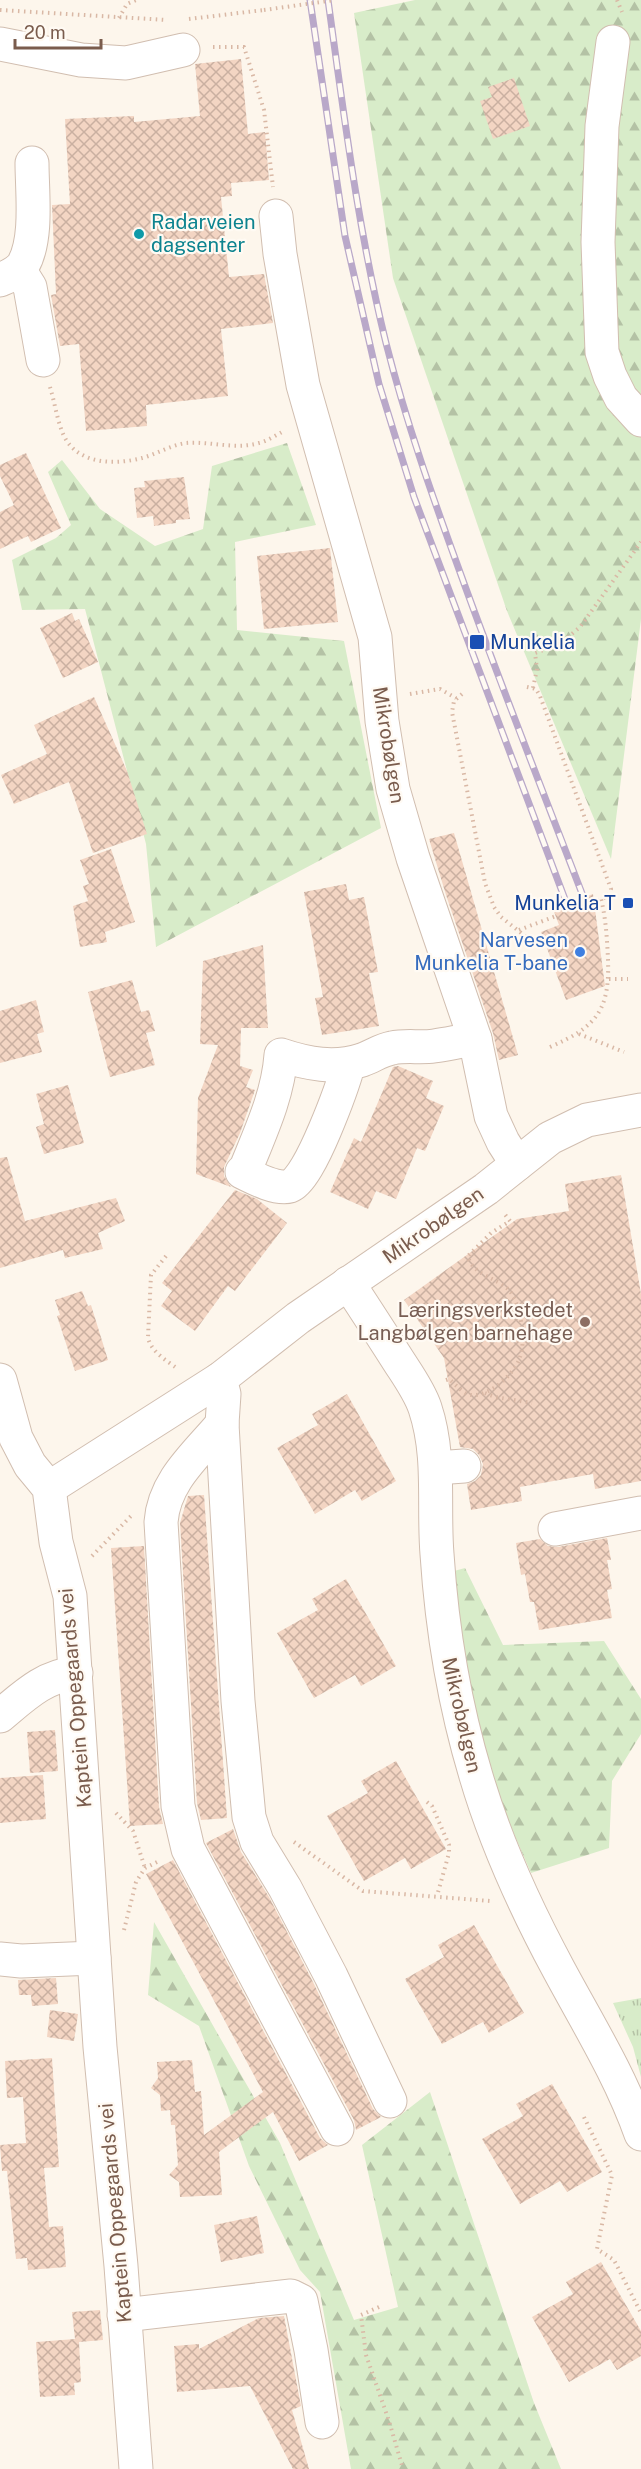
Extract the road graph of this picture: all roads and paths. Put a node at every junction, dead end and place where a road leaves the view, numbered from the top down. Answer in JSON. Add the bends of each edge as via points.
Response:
{"nodes":[{"id":1,"x":136,"y":0,"type":"edge"},
{"id":2,"x":335,"y":0,"type":"edge"},
{"id":3,"x":126,"y":2,"type":"edge"},
{"id":4,"x":0,"y":10,"type":"edge"},
{"id":5,"x":119,"y":18,"type":"junction"},
{"id":6,"x":179,"y":35,"type":"junction"},
{"id":7,"x":613,"y":42,"type":"dead end"},
{"id":8,"x":0,"y":44,"type":"edge"},
{"id":9,"x":32,"y":163,"type":"dead end"},
{"id":10,"x":276,"y":216,"type":"joint"},
{"id":11,"x":8,"y":277,"type":"edge"},
{"id":12,"x":43,"y":360,"type":"joint"},
{"id":13,"x":641,"y":420,"type":"edge"},
{"id":14,"x":316,"y":432,"type":"junction"},
{"id":15,"x":641,"y":542,"type":"edge"},
{"id":16,"x":527,"y":687,"type":"dead end"},
{"id":17,"x":533,"y":688,"type":"junction"},
{"id":18,"x":462,"y":694,"type":"dead end"},
{"id":19,"x":456,"y":698,"type":"junction"},
{"id":20,"x":380,"y":700,"type":"junction"},
{"id":21,"x":601,"y":899,"type":"junction"},
{"id":22,"x":594,"y":902,"type":"dead end"},
{"id":23,"x":556,"y":916,"type":"dead end"},
{"id":24,"x":519,"y":930,"type":"junction"},
{"id":25,"x":530,"y":940,"type":"dead end"},
{"id":26,"x":609,"y":980,"type":"junction"},
{"id":27,"x":628,"y":980,"type":"dead end"},
{"id":28,"x":578,"y":1034,"type":"junction"},
{"id":29,"x":475,"y":1039,"type":"junction"},
{"id":30,"x":550,"y":1047,"type":"dead end"},
{"id":31,"x":624,"y":1052,"type":"dead end"},
{"id":32,"x":349,"y":1063,"type":"dead end"},
{"id":33,"x":641,"y":1110,"type":"edge"},
{"id":34,"x":517,"y":1164,"type":"junction"},
{"id":35,"x":503,"y":1211,"type":"dead end"},
{"id":36,"x":166,"y":1256,"type":"dead end"},
{"id":37,"x":348,"y":1283,"type":"junction"},
{"id":38,"x":0,"y":1380,"type":"edge"},
{"id":39,"x":210,"y":1385,"type":"junction"},
{"id":40,"x":447,"y":1385,"type":"dead end"},
{"id":41,"x":485,"y":1392,"type":"junction"},
{"id":42,"x":532,"y":1403,"type":"dead end"},
{"id":43,"x":222,"y":1424,"type":"junction"},
{"id":44,"x":49,"y":1488,"type":"junction"},
{"id":45,"x":137,"y":1511,"type":"dead end"},
{"id":46,"x":641,"y":1513,"type":"edge"},
{"id":47,"x":555,"y":1529,"type":"dead end"},
{"id":48,"x":89,"y":1559,"type":"dead end"},
{"id":49,"x":75,"y":1673,"type":"junction"},
{"id":50,"x":0,"y":1716,"type":"edge"},
{"id":51,"x":427,"y":1802,"type":"dead end"},
{"id":52,"x":108,"y":1806,"type":"dead end"},
{"id":53,"x":289,"y":1839,"type":"dead end"},
{"id":54,"x":145,"y":1868,"type":"dead end"},
{"id":55,"x":436,"y":1896,"type":"junction"},
{"id":56,"x":493,"y":1901,"type":"dead end"},
{"id":57,"x":94,"y":1958,"type":"junction"},
{"id":58,"x":0,"y":1959,"type":"edge"},
{"id":59,"x":390,"y":2101,"type":"dead end"},
{"id":60,"x":584,"y":2117,"type":"dead end"},
{"id":61,"x":337,"y":2130,"type":"dead end"},
{"id":62,"x":641,"y":2134,"type":"edge"},
{"id":63,"x":379,"y":2307,"type":"dead end"},
{"id":64,"x":641,"y":2313,"type":"edge"},
{"id":65,"x":124,"y":2315,"type":"junction"},
{"id":66,"x":322,"y":2422,"type":"dead end"},
{"id":67,"x":136,"y":2469,"type":"edge"},
{"id":68,"x":403,"y":2469,"type":"edge"}],
"edges":[{"from":1,"to":3,"type":"path"},
{"from":2,"to":6,"type":"path","bridge":true,"via":[[264,10]]},
{"from":3,"to":5,"type":"path"},
{"from":4,"to":5,"type":"path"},
{"from":5,"to":6,"type":"path"},
{"from":6,"to":8,"type":"street","via":[[126,63],[81,60]]},
{"from":6,"to":10,"type":"path","via":[[208,47],[244,47],[264,110]]},
{"from":7,"to":13,"type":"street","via":[[602,126],[598,242],[602,352],[621,398]]},
{"from":9,"to":11,"type":"street","via":[[30,245],[23,264]]},
{"from":10,"to":14,"type":"street","name":"Mikrobølgen","via":[[294,341]]},
{"from":11,"to":12,"type":"street","via":[[25,279],[30,287]]},
{"from":12,"to":14,"type":"path","via":[[64,436],[82,455],[103,462],[129,461],[177,444],[240,446]]},
{"from":14,"to":20,"type":"street","name":"Mikrobølgen","via":[[375,637]]},
{"from":15,"to":17,"type":"path","via":[[580,627],[560,644],[535,653]]},
{"from":16,"to":17,"type":"path"},
{"from":17,"to":21,"type":"path","via":[[540,696],[610,889],[608,896]]},
{"from":18,"to":19,"type":"path"},
{"from":19,"to":20,"type":"path","via":[[438,689]]},
{"from":19,"to":24,"type":"path","via":[[452,712],[485,882],[501,917]]},
{"from":20,"to":29,"type":"street","name":"Mikrobølgen","via":[[393,789],[404,830]]},
{"from":21,"to":22,"type":"path"},
{"from":21,"to":26,"type":"path"},
{"from":23,"to":24,"type":"path"},
{"from":24,"to":25,"type":"path"},
{"from":26,"to":27,"type":"path"},
{"from":26,"to":28,"type":"path","via":[[603,1007]]},
{"from":28,"to":30,"type":"path"},
{"from":28,"to":31,"type":"path"},
{"from":29,"to":32,"type":"street","via":[[394,1047]]},
{"from":29,"to":34,"type":"street","name":"Mikrobølgen","via":[[491,1116]]},
{"from":33,"to":34,"type":"street","name":"Mikrobølgen","via":[[587,1120],[550,1138]]},
{"from":34,"to":37,"type":"street","name":"Mikrobølgen"},
{"from":35,"to":41,"type":"path","via":[[510,1221],[468,1256],[469,1262],[509,1290],[518,1311],[522,1344],[520,1359],[511,1372]]},
{"from":36,"to":39,"type":"path","via":[[151,1275],[149,1343]]},
{"from":37,"to":39,"type":"street","name":"Mikrobølgen"},
{"from":37,"to":62,"type":"street","name":"Mikrobølgen","via":[[415,1386],[450,1467],[436,1541],[444,1631],[456,1705],[503,1857],[549,1952],[617,2075]]},
{"from":38,"to":44,"type":"street","via":[[16,1438],[30,1465]]},
{"from":39,"to":43,"type":"street","via":[[224,1394]]},
{"from":39,"to":44,"type":"street","name":"Mikrobølgen"},
{"from":40,"to":41,"type":"path","via":[[450,1379],[466,1393]]},
{"from":41,"to":42,"type":"path"},
{"from":43,"to":59,"type":"street","via":[[237,1701],[249,1817],[257,1842],[332,1976]]},
{"from":43,"to":61,"type":"street","via":[[170,1486],[162,1509],[178,1806],[188,1849]]},
{"from":44,"to":49,"type":"street","name":"Kaptein Oppegaards vei","via":[[56,1542],[70,1596]]},
{"from":45,"to":48,"type":"path"},
{"from":46,"to":47,"type":"street"},
{"from":49,"to":50,"type":"street","via":[[39,1684]]},
{"from":49,"to":57,"type":"street","name":"Kaptein Oppegaards vei"},
{"from":51,"to":55,"type":"path","via":[[449,1845]]},
{"from":52,"to":54,"type":"path","via":[[133,1831]]},
{"from":53,"to":55,"type":"path","via":[[363,1891]]},
{"from":55,"to":56,"type":"path"},
{"from":57,"to":58,"type":"street"},
{"from":57,"to":65,"type":"street","name":"Kaptein Oppegaards vei"},
{"from":60,"to":64,"type":"path","via":[[612,2175],[597,2249],[614,2260]]},
{"from":63,"to":68,"type":"path","via":[[361,2315],[366,2355]]},
{"from":65,"to":66,"type":"street","via":[[291,2296],[301,2301]]},
{"from":65,"to":67,"type":"street","name":"Kaptein Oppegaards vei"}]}
